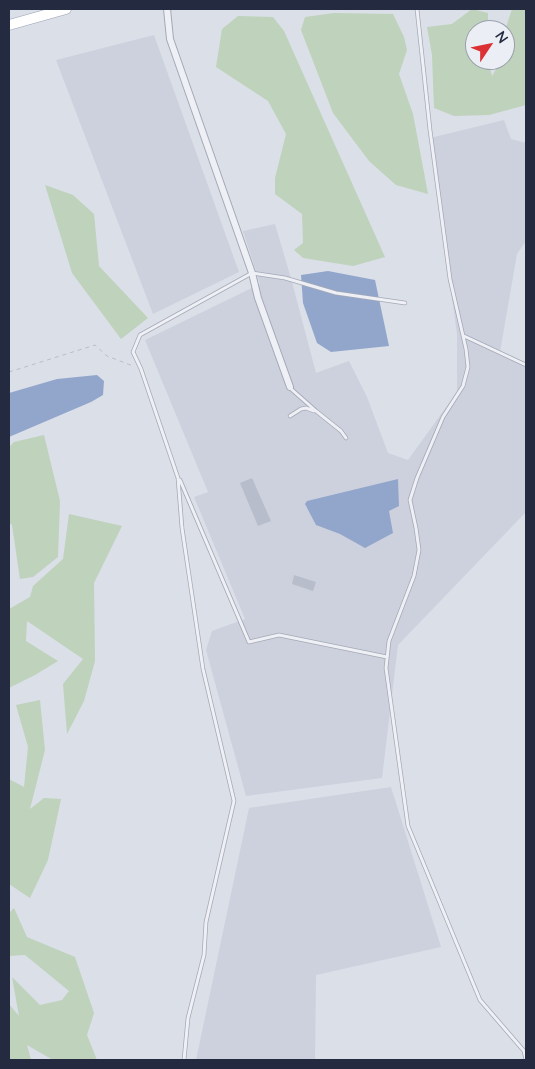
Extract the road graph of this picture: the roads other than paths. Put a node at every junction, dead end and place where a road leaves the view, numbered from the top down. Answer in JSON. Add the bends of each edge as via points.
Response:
{"nodes":[{"id":1,"x":66,"y":9,"type":"edge"},
{"id":2,"x":167,"y":9,"type":"edge"},
{"id":3,"x":417,"y":9,"type":"edge"},
{"id":4,"x":9,"y":25,"type":"edge"},
{"id":5,"x":252,"y":273,"type":"junction"},
{"id":6,"x":405,"y":303,"type":"dead end"},
{"id":7,"x":463,"y":336,"type":"junction"},
{"id":8,"x":526,"y":364,"type":"edge"},
{"id":9,"x":290,"y":387,"type":"joint"},
{"id":10,"x":316,"y":412,"type":"junction"},
{"id":11,"x":290,"y":416,"type":"dead end"},
{"id":12,"x":346,"y":438,"type":"dead end"},
{"id":13,"x":178,"y":478,"type":"junction"},
{"id":14,"x":387,"y":657,"type":"junction"},
{"id":15,"x":184,"y":1060,"type":"edge"},
{"id":16,"x":526,"y":1060,"type":"edge"}],
"edges":[{"from":1,"to":4,"type":"main road"},
{"from":2,"to":5,"type":"street","via":[[170,39]]},
{"from":3,"to":7,"type":"lane","via":[[450,279]]},
{"from":5,"to":6,"type":"lane","via":[[285,278],[336,293]]},
{"from":5,"to":9,"type":"street"},
{"from":5,"to":13,"type":"lane","via":[[140,335],[133,352]]},
{"from":7,"to":8,"type":"lane"},
{"from":7,"to":14,"type":"lane","via":[[468,367],[463,386],[443,417],[410,500],[419,550],[414,576],[389,641]]},
{"from":9,"to":10,"type":"lane"},
{"from":10,"to":11,"type":"lane","via":[[306,408]]},
{"from":10,"to":12,"type":"lane"},
{"from":13,"to":14,"type":"lane","via":[[249,642],[278,635]]},
{"from":13,"to":15,"type":"lane","via":[[182,528],[204,669],[234,801],[206,922],[204,955],[188,1018]]},
{"from":14,"to":16,"type":"lane","via":[[408,826],[480,1000],[524,1051]]}]}
